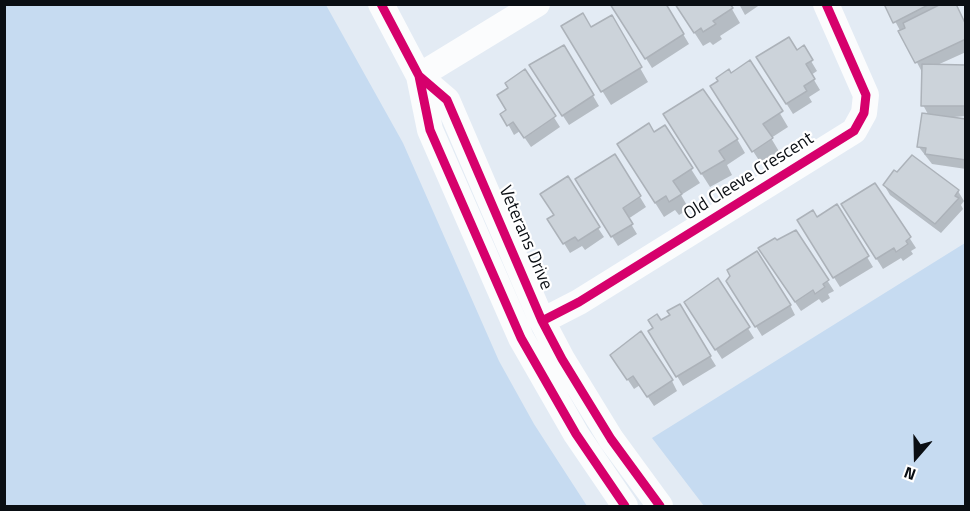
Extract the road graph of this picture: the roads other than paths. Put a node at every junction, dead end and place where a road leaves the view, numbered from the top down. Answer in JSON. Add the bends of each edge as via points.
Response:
{"nodes":[{"id":1,"x":381,"y":4,"type":"edge"},
{"id":2,"x":537,"y":4,"type":"edge"},
{"id":3,"x":826,"y":4,"type":"edge"},
{"id":4,"x":419,"y":76,"type":"junction"},
{"id":5,"x":542,"y":321,"type":"junction"},
{"id":6,"x":625,"y":507,"type":"edge"},
{"id":7,"x":660,"y":507,"type":"edge"}],
"edges":[{"from":1,"to":4,"type":"street","name":"Veterans Drive"},
{"from":2,"to":4,"type":"street"},
{"from":3,"to":5,"type":"street","name":"Old Cleeve Crescent","via":[[866,95],[864,113],[854,131],[579,302]]},
{"from":4,"to":5,"type":"street","name":"Veterans Drive","via":[[447,100]]},
{"from":4,"to":6,"type":"street","name":"Veterans Drive","via":[[430,130],[520,338],[576,434]]},
{"from":5,"to":7,"type":"street","name":"Veterans Drive","via":[[611,439]]}]}
